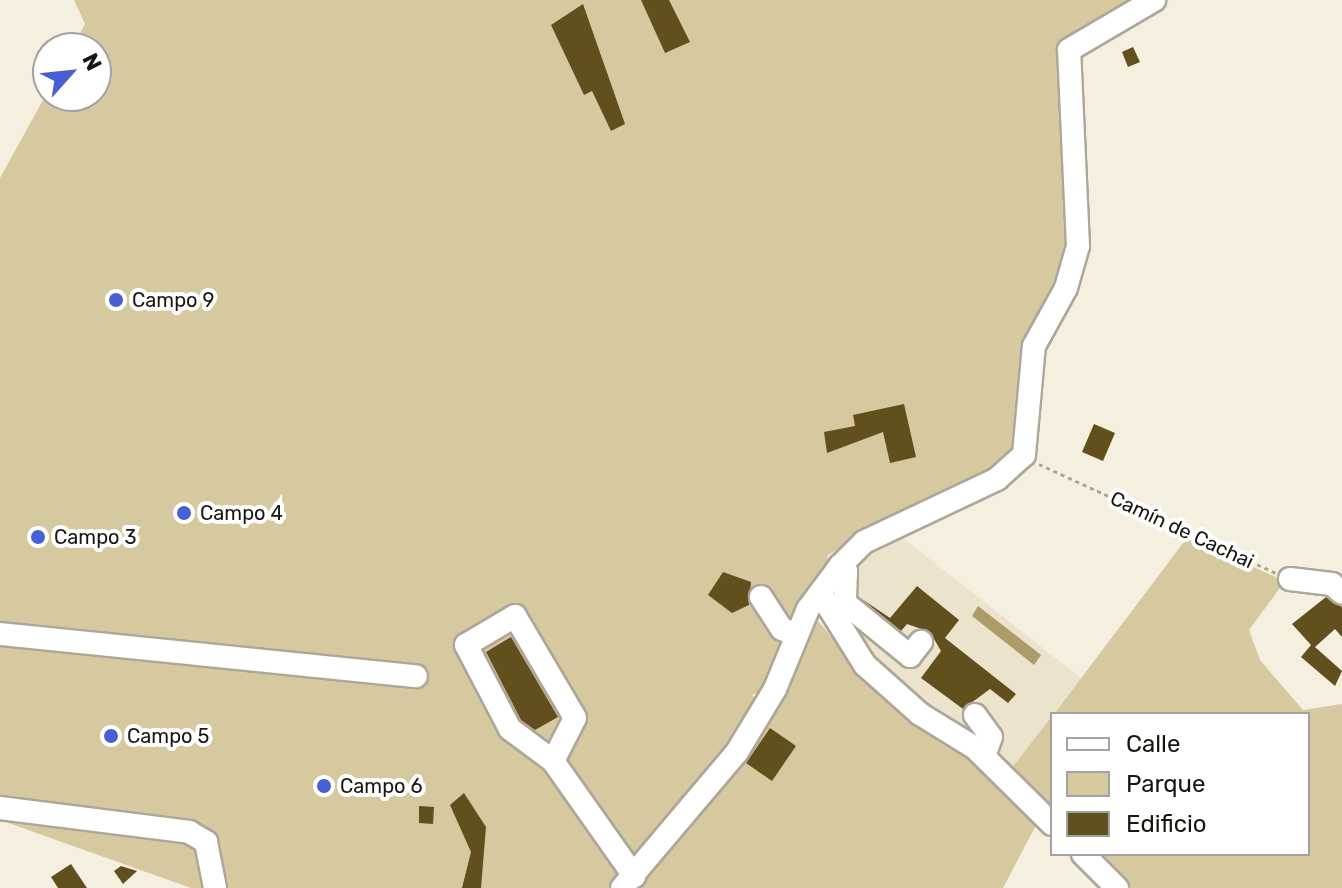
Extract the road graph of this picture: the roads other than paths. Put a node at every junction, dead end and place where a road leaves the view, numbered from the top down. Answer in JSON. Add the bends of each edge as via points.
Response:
{"nodes":[{"id":1,"x":1154,"y":0,"type":"edge"},
{"id":2,"x":840,"y":566,"type":"junction"},
{"id":3,"x":1290,"y":579,"type":"road end"},
{"id":4,"x":820,"y":593,"type":"junction"},
{"id":5,"x":1342,"y":593,"type":"edge"},
{"id":6,"x":761,"y":597,"type":"dead end"},
{"id":7,"x":0,"y":634,"type":"edge"},
{"id":8,"x":797,"y":635,"type":"junction"},
{"id":9,"x":921,"y":642,"type":"dead end"},
{"id":10,"x":416,"y":676,"type":"dead end"},
{"id":11,"x":975,"y":715,"type":"dead end"},
{"id":12,"x":984,"y":756,"type":"junction"},
{"id":13,"x":553,"y":761,"type":"junction"},
{"id":14,"x":0,"y":808,"type":"edge"},
{"id":15,"x":1050,"y":822,"type":"edge"},
{"id":16,"x":1085,"y":856,"type":"edge"},
{"id":17,"x":628,"y":882,"type":"edge"},
{"id":18,"x":215,"y":888,"type":"edge"},
{"id":19,"x":1117,"y":888,"type":"edge"}],
"edges":[{"from":1,"to":2,"type":"street","via":[[1069,50],[1078,246],[1066,288],[1034,346],[1024,455],[997,479],[864,542]]},
{"from":2,"to":4,"type":"street"},
{"from":2,"to":9,"type":"street","via":[[846,571],[845,603],[910,656]]},
{"from":3,"to":5,"type":"street","via":[[1332,584]]},
{"from":4,"to":8,"type":"street"},
{"from":4,"to":12,"type":"street","via":[[865,665]]},
{"from":6,"to":8,"type":"street","via":[[782,629]]},
{"from":7,"to":10,"type":"street"},
{"from":8,"to":17,"type":"street","via":[[752,729]]},
{"from":11,"to":12,"type":"street","via":[[991,737]]},
{"from":12,"to":15,"type":"street"},
{"from":13,"to":13,"type":"street","via":[[575,718],[515,616],[466,645],[475,674],[510,729]]},
{"from":13,"to":17,"type":"street"},
{"from":14,"to":18,"type":"street","via":[[189,832],[206,842]]},
{"from":16,"to":19,"type":"street"}]}
